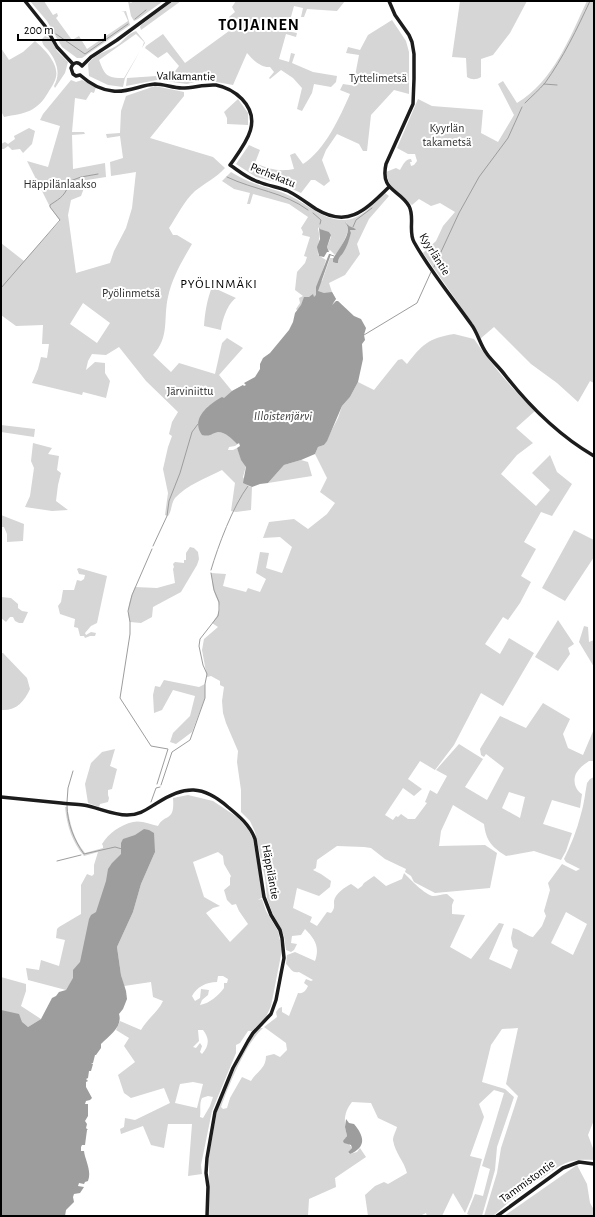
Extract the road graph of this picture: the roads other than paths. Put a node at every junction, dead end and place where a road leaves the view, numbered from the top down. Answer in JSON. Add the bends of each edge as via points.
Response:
{"nodes":[{"id":1,"x":25,"y":1,"type":"edge"},
{"id":2,"x":170,"y":1,"type":"edge"},
{"id":3,"x":389,"y":1,"type":"edge"},
{"id":4,"x":73,"y":64,"type":"junction"},
{"id":5,"x":82,"y":66,"type":"junction"},
{"id":6,"x":80,"y":75,"type":"junction"},
{"id":7,"x":230,"y":165,"type":"joint"},
{"id":8,"x":389,"y":187,"type":"junction"},
{"id":9,"x":594,"y":456,"type":"edge"},
{"id":10,"x":1,"y":797,"type":"edge"},
{"id":11,"x":594,"y":1164,"type":"edge"},
{"id":12,"x":207,"y":1216,"type":"edge"},
{"id":13,"x":496,"y":1216,"type":"edge"}],
"edges":[{"from":1,"to":4,"type":"street","via":[[43,23],[57,47]]},
{"from":2,"to":5,"type":"street"},
{"from":3,"to":8,"type":"street","via":[[412,42],[414,61],[413,104],[385,168]]},
{"from":4,"to":5,"type":"street","via":[[79,63]]},
{"from":4,"to":6,"type":"street","via":[[72,73]]},
{"from":5,"to":6,"type":"street","via":[[83,71]]},
{"from":6,"to":7,"type":"street","name":"Valkamantie","via":[[95,86],[113,91],[123,92],[155,84],[180,88],[214,85],[232,91],[248,106],[252,125],[246,141]]},
{"from":7,"to":8,"type":"street","name":"Perhekatu","via":[[252,179],[288,191],[333,217],[347,217],[360,213]]},
{"from":8,"to":9,"type":"street","name":"Kyyrläntie","via":[[410,208],[411,234],[414,242],[473,328],[487,354],[524,398],[552,426]]},
{"from":10,"to":12,"type":"street","name":"Häppiläntie","via":[[83,805],[129,815],[144,812],[178,792],[195,789],[220,799],[238,814],[252,831],[264,897],[280,930],[284,953],[271,1014],[245,1046],[215,1112],[207,1158]]},
{"from":11,"to":13,"type":"street","name":"Tammistontie","via":[[579,1162],[563,1168]]}]}
